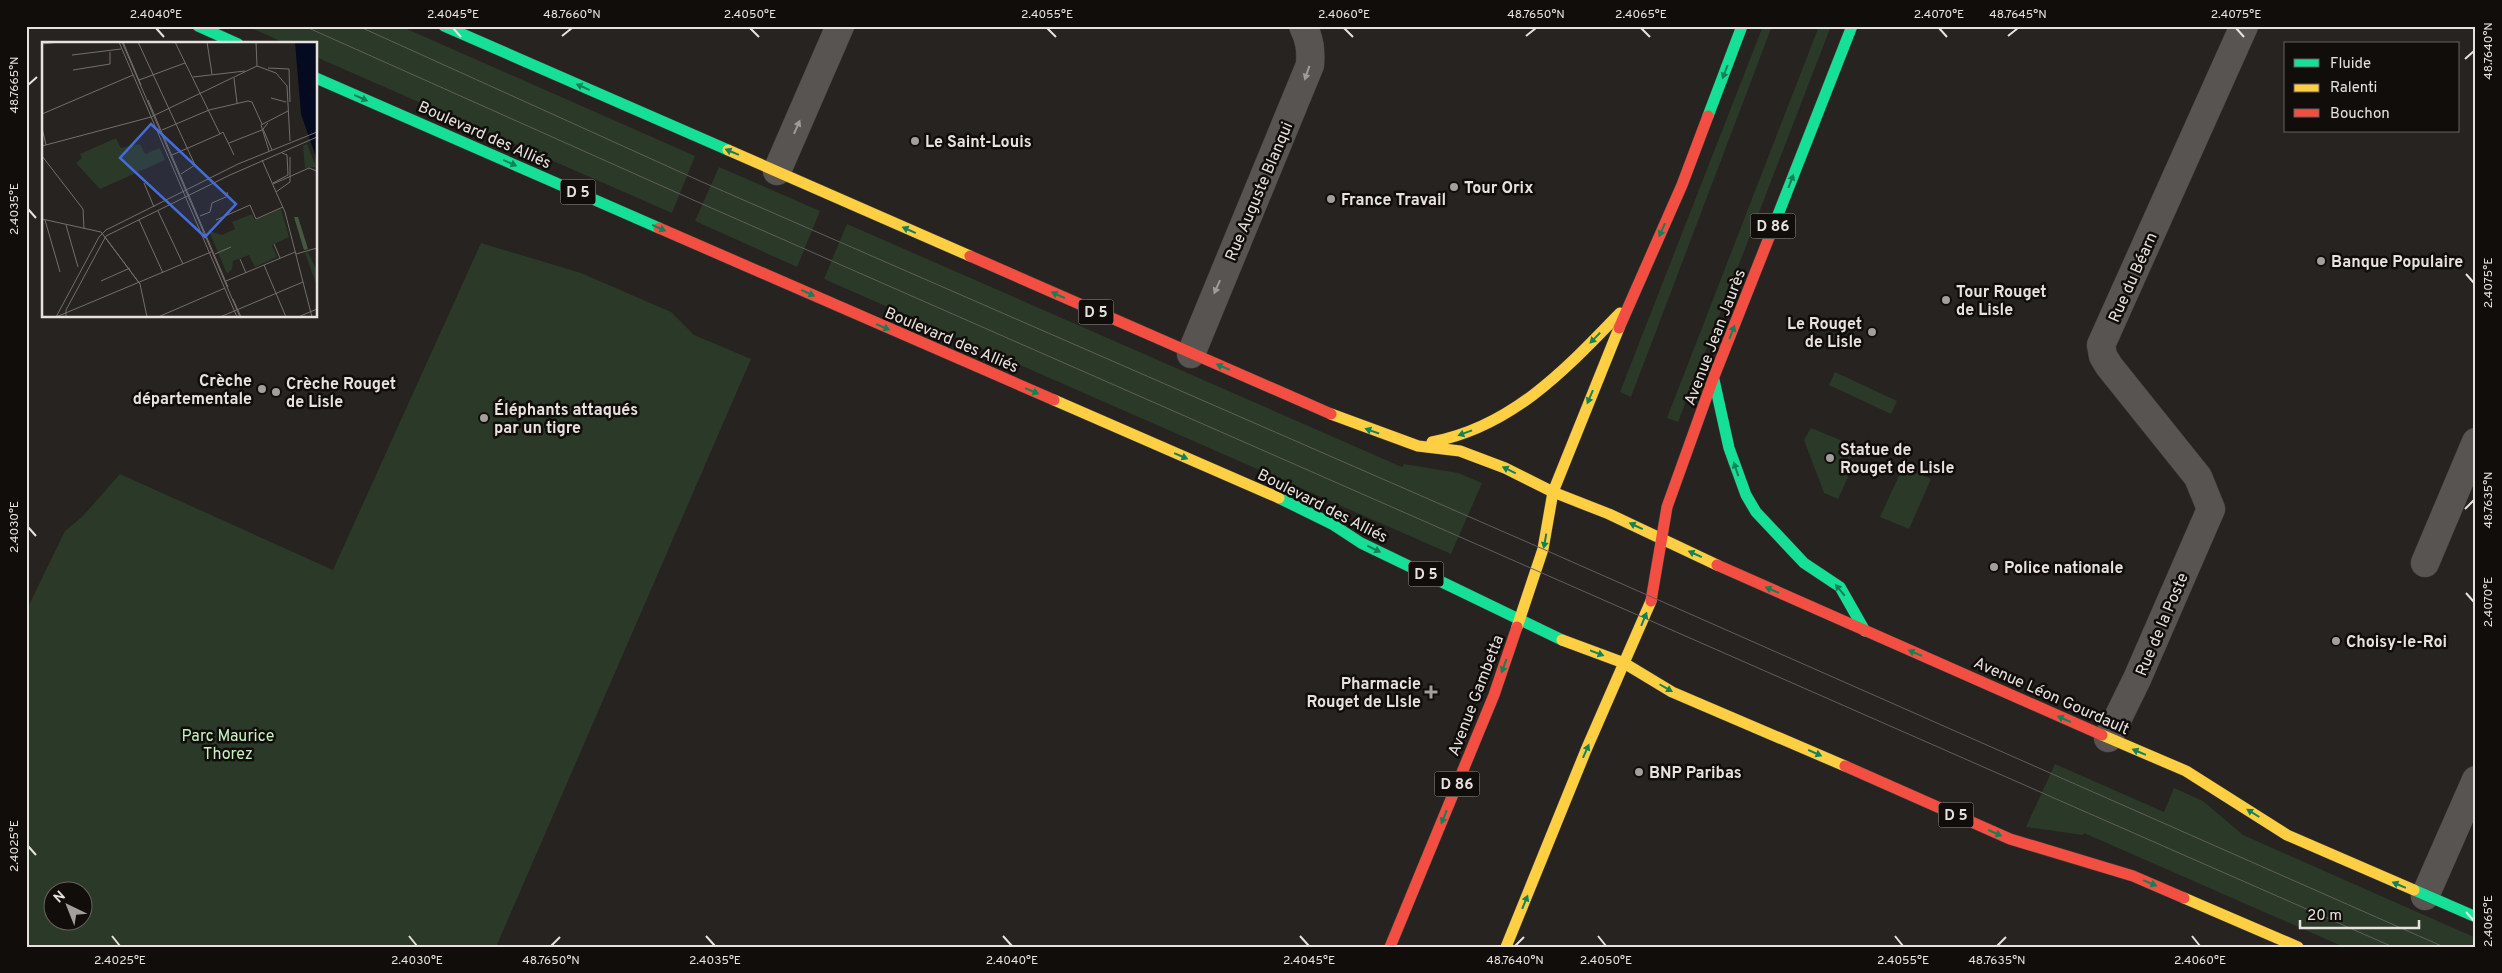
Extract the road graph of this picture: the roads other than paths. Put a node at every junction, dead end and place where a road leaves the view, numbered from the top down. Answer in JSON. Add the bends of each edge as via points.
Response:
{"nodes":[{"id":1,"x":198,"y":26,"type":"edge"},
{"id":2,"x":444,"y":26,"type":"edge"},
{"id":3,"x":840,"y":26,"type":"edge"},
{"id":4,"x":1303,"y":26,"type":"edge"},
{"id":5,"x":1742,"y":26,"type":"edge"},
{"id":6,"x":1852,"y":26,"type":"edge"},
{"id":7,"x":2244,"y":26,"type":"edge"},
{"id":8,"x":234,"y":42,"type":"edge"},
{"id":9,"x":318,"y":79,"type":"edge"},
{"id":10,"x":777,"y":172,"type":"junction"},
{"id":11,"x":1629,"y":303,"type":"junction"},
{"id":12,"x":1191,"y":354,"type":"junction"},
{"id":13,"x":1713,"y":379,"type":"junction"},
{"id":14,"x":2476,"y":442,"type":"edge"},
{"id":15,"x":1418,"y":446,"type":"junction"},
{"id":16,"x":1553,"y":492,"type":"junction"},
{"id":17,"x":2211,"y":508,"type":"joint"},
{"id":18,"x":1663,"y":539,"type":"junction"},
{"id":19,"x":2424,"y":563,"type":"dead end"},
{"id":20,"x":1520,"y":620,"type":"junction"},
{"id":21,"x":1865,"y":631,"type":"junction"},
{"id":22,"x":1624,"y":663,"type":"junction"},
{"id":23,"x":2108,"y":738,"type":"junction"},
{"id":24,"x":2476,"y":780,"type":"edge"},
{"id":25,"x":2425,"y":896,"type":"junction"},
{"id":26,"x":2476,"y":918,"type":"edge"},
{"id":27,"x":1390,"y":947,"type":"edge"},
{"id":28,"x":1506,"y":947,"type":"edge"},
{"id":29,"x":2298,"y":947,"type":"edge"}],
"edges":[{"from":1,"to":8,"type":"main road"},
{"from":10,"to":2,"type":"main road","number":"D 5","one_way":true},
{"from":10,"to":3,"type":"street","one_way":true},
{"from":4,"to":12,"type":"street","name":"Rue Auguste Blanqui","one_way":true,"via":[[1311,48],[1310,65]]},
{"from":5,"to":11,"type":"main road","number":"D 86","one_way":true,"via":[[1682,185]]},
{"from":13,"to":6,"type":"main road","name":"Avenue Jean Jaurès","number":"D 86","one_way":true},
{"from":7,"to":17,"type":"street","name":"Rue du Béarn","via":[[2102,345],[2102,356],[2109,366],[2198,477]]},
{"from":9,"to":20,"type":"main road","name":"Boulevard des Alliés","number":"D 5","one_way":true,"via":[[1292,504],[1361,543]]},
{"from":12,"to":10,"type":"main road","number":"D 5","one_way":true},
{"from":11,"to":15,"type":"main road","one_way":true,"via":[[1571,363],[1536,393],[1467,433]]},
{"from":11,"to":16,"type":"main road","number":"D 86","one_way":true},
{"from":15,"to":12,"type":"main road","number":"D 5","one_way":true,"via":[[1358,426]]},
{"from":13,"to":18,"type":"main road","name":"Avenue Jean Jaurès","number":"D 86","via":[[1666,507]]},
{"from":21,"to":13,"type":"main road","one_way":true,"via":[[1840,588],[1804,563],[1756,512],[1746,495],[1729,448]]},
{"from":14,"to":19,"type":"street"},
{"from":16,"to":15,"type":"main road","number":"D 5","one_way":true,"via":[[1480,457]]},
{"from":18,"to":16,"type":"main road","name":"Avenue Léon Gourdault","number":"D 5","one_way":true},
{"from":16,"to":20,"type":"main road","number":"D 86","one_way":true,"via":[[1543,549]]},
{"from":17,"to":23,"type":"street","name":"Rue de la Poste"},
{"from":21,"to":18,"type":"main road","name":"Avenue Léon Gourdault","number":"D 5","one_way":true},
{"from":22,"to":18,"type":"main road","name":"Avenue Jean Jaurès","number":"D 86","one_way":true,"via":[[1652,598]]},
{"from":20,"to":22,"type":"main road","name":"Boulevard des Alliés","number":"D 5","one_way":true,"via":[[1569,643]]},
{"from":20,"to":27,"type":"main road","name":"Avenue Gambetta","number":"D 86","one_way":true,"via":[[1494,695]]},
{"from":23,"to":21,"type":"main road","name":"Avenue Léon Gourdault","number":"D 5","one_way":true},
{"from":28,"to":22,"type":"main road","number":"D 86","one_way":true},
{"from":22,"to":29,"type":"main road","number":"D 5","one_way":true,"via":[[1672,692],[2010,839],[2133,876]]},
{"from":25,"to":23,"type":"main road","name":"Avenue Léon Gourdault","number":"D 5","one_way":true,"via":[[2309,846],[2186,770]]},
{"from":24,"to":25,"type":"street"},
{"from":25,"to":26,"type":"main road","name":"Avenue Léon Gourdault","number":"D 5"}]}
